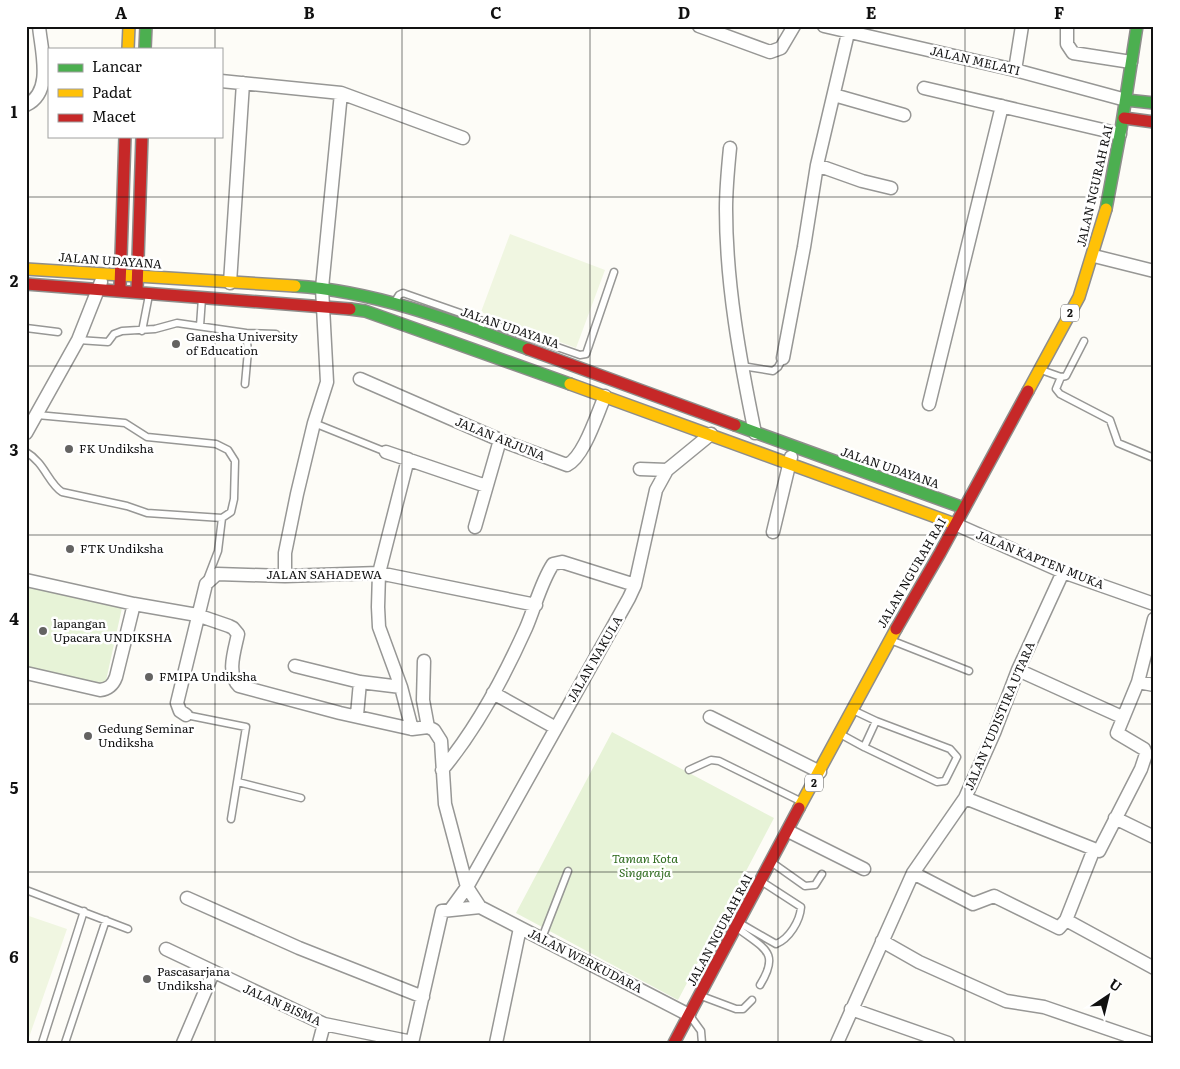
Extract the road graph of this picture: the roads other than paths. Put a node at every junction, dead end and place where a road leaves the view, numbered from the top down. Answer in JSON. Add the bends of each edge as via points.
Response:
{"nodes":[{"id":1,"x":39,"y":26,"type":"edge"},
{"id":2,"x":129,"y":26,"type":"edge"},
{"id":3,"x":146,"y":26,"type":"edge"},
{"id":4,"x":699,"y":26,"type":"edge"},
{"id":5,"x":794,"y":26,"type":"edge"},
{"id":6,"x":1022,"y":26,"type":"edge"},
{"id":7,"x":1067,"y":26,"type":"edge"},
{"id":8,"x":1136,"y":26,"type":"edge"},
{"id":9,"x":826,"y":27,"type":"edge"},
{"id":10,"x":856,"y":31,"type":"edge"},
{"id":11,"x":128,"y":48,"type":"edge"},
{"id":12,"x":145,"y":48,"type":"edge"},
{"id":13,"x":1131,"y":62,"type":"junction"},
{"id":14,"x":1015,"y":70,"type":"junction"},
{"id":15,"x":222,"y":81,"type":"edge"},
{"id":16,"x":243,"y":83,"type":"junction"},
{"id":17,"x":924,"y":88,"type":"dead end"},
{"id":18,"x":341,"y":93,"type":"junction"},
{"id":19,"x":834,"y":95,"type":"junction"},
{"id":20,"x":1126,"y":100,"type":"junction"},
{"id":21,"x":1154,"y":103,"type":"edge"},
{"id":22,"x":26,"y":104,"type":"edge"},
{"id":23,"x":1002,"y":106,"type":"junction"},
{"id":24,"x":904,"y":115,"type":"dead end"},
{"id":25,"x":1124,"y":118,"type":"junction"},
{"id":26,"x":1154,"y":122,"type":"edge"},
{"id":27,"x":1120,"y":134,"type":"junction"},
{"id":28,"x":125,"y":138,"type":"edge"},
{"id":29,"x":142,"y":138,"type":"edge"},
{"id":30,"x":463,"y":138,"type":"dead end"},
{"id":31,"x":730,"y":148,"type":"dead end"},
{"id":32,"x":817,"y":165,"type":"junction"},
{"id":33,"x":891,"y":188,"type":"dead end"},
{"id":34,"x":1094,"y":256,"type":"junction"},
{"id":35,"x":26,"y":269,"type":"edge"},
{"id":36,"x":1154,"y":271,"type":"edge"},
{"id":37,"x":614,"y":272,"type":"dead end"},
{"id":38,"x":102,"y":275,"type":"junction"},
{"id":39,"x":120,"y":276,"type":"junction"},
{"id":40,"x":137,"y":277,"type":"junction"},
{"id":41,"x":230,"y":283,"type":"junction"},
{"id":42,"x":26,"y":284,"type":"edge"},
{"id":43,"x":322,"y":288,"type":"junction"},
{"id":44,"x":99,"y":291,"type":"junction"},
{"id":45,"x":120,"y":292,"type":"junction"},
{"id":46,"x":137,"y":293,"type":"junction"},
{"id":47,"x":150,"y":294,"type":"junction"},
{"id":48,"x":202,"y":297,"type":"junction"},
{"id":49,"x":323,"y":307,"type":"junction"},
{"id":50,"x":200,"y":326,"type":"junction"},
{"id":51,"x":481,"y":326,"type":"junction"},
{"id":52,"x":26,"y":328,"type":"edge"},
{"id":53,"x":142,"y":331,"type":"junction"},
{"id":54,"x":58,"y":332,"type":"dead end"},
{"id":55,"x":246,"y":333,"type":"junction"},
{"id":56,"x":276,"y":334,"type":"dead end"},
{"id":57,"x":78,"y":340,"type":"junction"},
{"id":58,"x":1084,"y":341,"type":"dead end"},
{"id":59,"x":473,"y":349,"type":"junction"},
{"id":60,"x":783,"y":358,"type":"joint"},
{"id":61,"x":742,"y":366,"type":"junction"},
{"id":62,"x":1041,"y":369,"type":"junction"},
{"id":63,"x":1061,"y":377,"type":"junction"},
{"id":64,"x":360,"y":379,"type":"dead end"},
{"id":65,"x":245,"y":384,"type":"dead end"},
{"id":66,"x":631,"y":386,"type":"junction"},
{"id":67,"x":605,"y":396,"type":"junction"},
{"id":68,"x":625,"y":403,"type":"junction"},
{"id":69,"x":929,"y":404,"type":"dead end"},
{"id":70,"x":37,"y":415,"type":"junction"},
{"id":71,"x":314,"y":422,"type":"junction"},
{"id":72,"x":26,"y":433,"type":"edge"},
{"id":73,"x":711,"y":434,"type":"junction"},
{"id":74,"x":754,"y":434,"type":"junction"},
{"id":75,"x":500,"y":440,"type":"junction"},
{"id":76,"x":792,"y":447,"type":"junction"},
{"id":77,"x":26,"y":452,"type":"edge"},
{"id":78,"x":386,"y":452,"type":"joint"},
{"id":79,"x":1154,"y":458,"type":"edge"},
{"id":80,"x":408,"y":459,"type":"junction"},
{"id":81,"x":790,"y":463,"type":"junction"},
{"id":82,"x":640,"y":470,"type":"dead end"},
{"id":83,"x":667,"y":470,"type":"junction"},
{"id":84,"x":486,"y":486,"type":"junction"},
{"id":85,"x":964,"y":508,"type":"junction"},
{"id":86,"x":222,"y":518,"type":"junction"},
{"id":87,"x":956,"y":524,"type":"junction"},
{"id":88,"x":475,"y":527,"type":"dead end"},
{"id":89,"x":773,"y":532,"type":"dead end"},
{"id":90,"x":1063,"y":572,"type":"junction"},
{"id":91,"x":379,"y":573,"type":"junction"},
{"id":92,"x":285,"y":576,"type":"junction"},
{"id":93,"x":26,"y":580,"type":"edge"},
{"id":94,"x":206,"y":584,"type":"junction"},
{"id":95,"x":634,"y":585,"type":"junction"},
{"id":96,"x":134,"y":604,"type":"junction"},
{"id":97,"x":1154,"y":604,"type":"edge"},
{"id":98,"x":536,"y":605,"type":"junction"},
{"id":99,"x":197,"y":615,"type":"junction"},
{"id":100,"x":1154,"y":619,"type":"edge"},
{"id":101,"x":890,"y":639,"type":"junction"},
{"id":102,"x":424,"y":661,"type":"dead end"},
{"id":103,"x":295,"y":666,"type":"dead end"},
{"id":104,"x":1018,"y":670,"type":"junction"},
{"id":105,"x":969,"y":671,"type":"dead end"},
{"id":106,"x":26,"y":673,"type":"edge"},
{"id":107,"x":360,"y":682,"type":"junction"},
{"id":108,"x":1138,"y":682,"type":"junction"},
{"id":109,"x":1154,"y":685,"type":"edge"},
{"id":110,"x":400,"y":687,"type":"junction"},
{"id":111,"x":493,"y":693,"type":"junction"},
{"id":112,"x":852,"y":709,"type":"junction"},
{"id":113,"x":186,"y":715,"type":"joint"},
{"id":114,"x":358,"y":715,"type":"junction"},
{"id":115,"x":710,"y":717,"type":"dead end"},
{"id":116,"x":1122,"y":717,"type":"junction"},
{"id":117,"x":876,"y":721,"type":"junction"},
{"id":118,"x":428,"y":728,"type":"junction"},
{"id":119,"x":556,"y":728,"type":"junction"},
{"id":120,"x":412,"y":729,"type":"junction"},
{"id":121,"x":839,"y":733,"type":"junction"},
{"id":122,"x":864,"y":747,"type":"junction"},
{"id":123,"x":442,"y":770,"type":"junction"},
{"id":124,"x":689,"y":770,"type":"dead end"},
{"id":125,"x":820,"y":772,"type":"junction"},
{"id":126,"x":238,"y":782,"type":"junction"},
{"id":127,"x":301,"y":798,"type":"dead end"},
{"id":128,"x":966,"y":798,"type":"junction"},
{"id":129,"x":804,"y":803,"type":"junction"},
{"id":130,"x":1115,"y":818,"type":"junction"},
{"id":131,"x":231,"y":819,"type":"dead end"},
{"id":132,"x":788,"y":831,"type":"junction"},
{"id":133,"x":1154,"y":837,"type":"edge"},
{"id":134,"x":1096,"y":850,"type":"junction"},
{"id":135,"x":772,"y":862,"type":"junction"},
{"id":136,"x":864,"y":869,"type":"dead end"},
{"id":137,"x":568,"y":871,"type":"dead end"},
{"id":138,"x":913,"y":873,"type":"junction"},
{"id":139,"x":822,"y":874,"type":"dead end"},
{"id":140,"x":761,"y":882,"type":"junction"},
{"id":141,"x":467,"y":887,"type":"junction"},
{"id":142,"x":26,"y":890,"type":"edge"},
{"id":143,"x":187,"y":898,"type":"dead end"},
{"id":144,"x":480,"y":907,"type":"junction"},
{"id":145,"x":446,"y":910,"type":"junction"},
{"id":146,"x":84,"y":911,"type":"junction"},
{"id":147,"x":106,"y":920,"type":"junction"},
{"id":148,"x":1062,"y":924,"type":"junction"},
{"id":149,"x":738,"y":925,"type":"junction"},
{"id":150,"x":520,"y":928,"type":"junction"},
{"id":151,"x":128,"y":929,"type":"dead end"},
{"id":152,"x":542,"y":938,"type":"junction"},
{"id":153,"x":882,"y":941,"type":"junction"},
{"id":154,"x":166,"y":949,"type":"dead end"},
{"id":155,"x":1154,"y":968,"type":"edge"},
{"id":156,"x":212,"y":973,"type":"junction"},
{"id":157,"x":760,"y":985,"type":"dead end"},
{"id":158,"x":700,"y":995,"type":"junction"},
{"id":159,"x":423,"y":997,"type":"junction"},
{"id":160,"x":752,"y":1000,"type":"dead end"},
{"id":161,"x":851,"y":1008,"type":"junction"},
{"id":162,"x":689,"y":1015,"type":"junction"},
{"id":163,"x":324,"y":1024,"type":"junction"},
{"id":164,"x":42,"y":1043,"type":"edge"},
{"id":165,"x":65,"y":1043,"type":"edge"},
{"id":166,"x":183,"y":1043,"type":"edge"},
{"id":167,"x":319,"y":1043,"type":"edge"},
{"id":168,"x":412,"y":1043,"type":"edge"},
{"id":169,"x":496,"y":1043,"type":"edge"},
{"id":170,"x":674,"y":1043,"type":"edge"},
{"id":171,"x":702,"y":1043,"type":"edge"},
{"id":172,"x":837,"y":1043,"type":"edge"},
{"id":173,"x":948,"y":1043,"type":"edge"},
{"id":174,"x":1149,"y":1043,"type":"edge"}],
"edges":[{"from":1,"to":22,"type":"street","via":[[44,75],[38,94]]},
{"from":2,"to":11,"type":"main road"},
{"from":3,"to":12,"type":"main road"},
{"from":4,"to":5,"type":"street","via":[[770,52],[781,48]]},
{"from":6,"to":14,"type":"street"},
{"from":7,"to":13,"type":"street","via":[[1067,44],[1073,53]]},
{"from":8,"to":13,"type":"main road","number":"2"},
{"from":9,"to":10,"type":"street","name":"JALAN MELATI"},
{"from":10,"to":14,"type":"street","name":"JALAN MELATI"},
{"from":10,"to":19,"type":"street"},
{"from":13,"to":20,"type":"main road","number":"2"},
{"from":14,"to":20,"type":"street","name":"JALAN MELATI"},
{"from":15,"to":16,"type":"street"},
{"from":16,"to":18,"type":"street"},
{"from":16,"to":41,"type":"street"},
{"from":17,"to":23,"type":"street"},
{"from":18,"to":30,"type":"street"},
{"from":18,"to":43,"type":"street"},
{"from":19,"to":24,"type":"street"},
{"from":19,"to":32,"type":"street"},
{"from":20,"to":21,"type":"main road"},
{"from":20,"to":25,"type":"main road","name":"JALAN NGURAH RAI","number":"2"},
{"from":23,"to":27,"type":"street"},
{"from":23,"to":69,"type":"street"},
{"from":25,"to":26,"type":"main road"},
{"from":25,"to":27,"type":"main road","name":"JALAN NGURAH RAI","number":"2"},
{"from":27,"to":34,"type":"main road","name":"JALAN NGURAH RAI","number":"2","via":[[1111,190]]},
{"from":28,"to":39,"type":"main road"},
{"from":29,"to":40,"type":"main road"},
{"from":31,"to":61,"type":"street","via":[[726,208],[730,280]]},
{"from":32,"to":33,"type":"street"},
{"from":32,"to":60,"type":"street"},
{"from":34,"to":36,"type":"street"},
{"from":34,"to":62,"type":"main road","name":"JALAN NGURAH RAI","number":"2","via":[[1079,297]]},
{"from":35,"to":38,"type":"main road","name":"JALAN UDAYANA"},
{"from":37,"to":51,"type":"lane","via":[[586,354],[580,355]]},
{"from":38,"to":39,"type":"main road","name":"JALAN UDAYANA"},
{"from":38,"to":44,"type":"street"},
{"from":39,"to":40,"type":"main road","name":"JALAN UDAYANA"},
{"from":39,"to":45,"type":"main road"},
{"from":40,"to":41,"type":"main road","name":"JALAN UDAYANA"},
{"from":40,"to":46,"type":"main road"},
{"from":41,"to":43,"type":"main road","name":"JALAN UDAYANA"},
{"from":42,"to":44,"type":"main road"},
{"from":43,"to":49,"type":"street"},
{"from":43,"to":51,"type":"main road","name":"JALAN UDAYANA","via":[[368,296]]},
{"from":44,"to":45,"type":"main road"},
{"from":44,"to":57,"type":"street"},
{"from":45,"to":46,"type":"main road"},
{"from":46,"to":47,"type":"main road"},
{"from":47,"to":48,"type":"main road"},
{"from":47,"to":53,"type":"lane"},
{"from":48,"to":49,"type":"main road"},
{"from":48,"to":50,"type":"lane"},
{"from":49,"to":59,"type":"main road","via":[[365,311]]},
{"from":49,"to":71,"type":"street","via":[[327,382]]},
{"from":50,"to":53,"type":"lane","via":[[178,323]]},
{"from":50,"to":55,"type":"lane"},
{"from":51,"to":59,"type":"main road"},
{"from":51,"to":66,"type":"main road","name":"JALAN UDAYANA"},
{"from":52,"to":54,"type":"lane"},
{"from":53,"to":57,"type":"lane","via":[[122,331],[114,334],[108,342]]},
{"from":55,"to":56,"type":"lane"},
{"from":55,"to":65,"type":"lane"},
{"from":57,"to":70,"type":"street"},
{"from":58,"to":63,"type":"lane","via":[[1069,372]]},
{"from":59,"to":67,"type":"main road"},
{"from":60,"to":61,"type":"lane","via":[[773,371]]},
{"from":61,"to":74,"type":"street"},
{"from":62,"to":63,"type":"lane"},
{"from":62,"to":85,"type":"main road","name":"JALAN NGURAH RAI","number":"2"},
{"from":63,"to":79,"type":"lane","via":[[1056,387],[1060,394],[1110,420],[1118,442]]},
{"from":64,"to":75,"type":"street","name":"JALAN ARJUNA"},
{"from":66,"to":68,"type":"main road"},
{"from":66,"to":74,"type":"main road","name":"JALAN UDAYANA"},
{"from":67,"to":68,"type":"main road"},
{"from":67,"to":75,"type":"street","name":"JALAN ARJUNA","via":[[580,453],[574,462],[567,465]]},
{"from":68,"to":73,"type":"main road"},
{"from":70,"to":72,"type":"street"},
{"from":70,"to":86,"type":"lane","via":[[125,423],[148,437],[216,444],[228,450],[235,461],[234,499],[231,512]]},
{"from":71,"to":78,"type":"lane"},
{"from":71,"to":92,"type":"street","via":[[285,553]]},
{"from":73,"to":81,"type":"main road"},
{"from":73,"to":83,"type":"street","name":"JALAN NAKULA"},
{"from":74,"to":76,"type":"main road","name":"JALAN UDAYANA"},
{"from":75,"to":84,"type":"street"},
{"from":76,"to":81,"type":"street"},
{"from":76,"to":85,"type":"main road","name":"JALAN UDAYANA"},
{"from":77,"to":86,"type":"lane","via":[[41,462],[56,488],[62,492],[147,513]]},
{"from":78,"to":80,"type":"street"},
{"from":80,"to":84,"type":"street"},
{"from":80,"to":91,"type":"street"},
{"from":81,"to":87,"type":"main road"},
{"from":81,"to":89,"type":"street"},
{"from":82,"to":83,"type":"street"},
{"from":83,"to":95,"type":"street","name":"JALAN NAKULA","via":[[656,490]]},
{"from":84,"to":88,"type":"street"},
{"from":85,"to":87,"type":"main road","name":"JALAN NGURAH RAI","number":"2"},
{"from":86,"to":94,"type":"lane","via":[[218,551]]},
{"from":87,"to":90,"type":"street","name":"JALAN KAPTEN MUKA"},
{"from":87,"to":101,"type":"main road","name":"JALAN NGURAH RAI","number":"2"},
{"from":90,"to":97,"type":"street","name":"JALAN KAPTEN MUKA"},
{"from":90,"to":104,"type":"street","name":"JALAN YUDISTIRA UTARA"},
{"from":91,"to":92,"type":"street","name":"JALAN SAHADEWA"},
{"from":91,"to":98,"type":"street","name":"JALAN SAHADEWA"},
{"from":91,"to":110,"type":"street","via":[[379,627]]},
{"from":92,"to":94,"type":"street","name":"JALAN SAHADEWA","via":[[217,574]]},
{"from":93,"to":96,"type":"street"},
{"from":94,"to":99,"type":"street"},
{"from":95,"to":98,"type":"street","via":[[562,562],[553,564],[548,571]]},
{"from":95,"to":119,"type":"street","name":"JALAN NAKULA","via":[[630,598]]},
{"from":96,"to":99,"type":"street"},
{"from":96,"to":106,"type":"street","via":[[116,677],[107,689]]},
{"from":98,"to":111,"type":"street"},
{"from":99,"to":113,"type":"street","via":[[177,703]]},
{"from":99,"to":114,"type":"street","via":[[236,631],[232,662],[234,679],[239,686],[330,711]]},
{"from":100,"to":108,"type":"street"},
{"from":101,"to":105,"type":"lane"},
{"from":101,"to":112,"type":"main road","name":"JALAN NGURAH RAI","number":"2"},
{"from":102,"to":118,"type":"street","via":[[423,700]]},
{"from":103,"to":107,"type":"street"},
{"from":104,"to":116,"type":"street"},
{"from":104,"to":128,"type":"street","name":"JALAN YUDISTIRA UTARA"},
{"from":107,"to":110,"type":"street"},
{"from":107,"to":114,"type":"street"},
{"from":108,"to":109,"type":"street"},
{"from":108,"to":116,"type":"street"},
{"from":110,"to":120,"type":"street"},
{"from":111,"to":119,"type":"street"},
{"from":111,"to":123,"type":"street","via":[[460,748]]},
{"from":112,"to":117,"type":"lane"},
{"from":112,"to":121,"type":"main road","name":"JALAN NGURAH RAI","number":"2"},
{"from":113,"to":126,"type":"lane","via":[[246,727]]},
{"from":114,"to":120,"type":"street"},
{"from":115,"to":125,"type":"street"},
{"from":116,"to":130,"type":"street","via":[[1117,733],[1144,749],[1146,754]]},
{"from":117,"to":122,"type":"lane"},
{"from":117,"to":122,"type":"lane","via":[[950,749],[957,757],[955,765],[945,781],[936,782]]},
{"from":118,"to":120,"type":"street"},
{"from":118,"to":123,"type":"street","via":[[438,734]]},
{"from":119,"to":141,"type":"street","name":"JALAN NAKULA"},
{"from":121,"to":122,"type":"lane"},
{"from":121,"to":125,"type":"main road","name":"JALAN NGURAH RAI","number":"2"},
{"from":123,"to":141,"type":"street","via":[[445,804]]},
{"from":124,"to":129,"type":"lane","via":[[711,760],[719,761]]},
{"from":125,"to":129,"type":"main road","name":"JALAN NGURAH RAI","number":"2"},
{"from":126,"to":127,"type":"lane"},
{"from":126,"to":131,"type":"lane"},
{"from":128,"to":134,"type":"street"},
{"from":128,"to":138,"type":"street","name":"JALAN YUDISTIRA UTARA"},
{"from":129,"to":132,"type":"main road","name":"JALAN NGURAH RAI","number":"2"},
{"from":130,"to":133,"type":"street"},
{"from":130,"to":134,"type":"street"},
{"from":132,"to":135,"type":"main road","name":"JALAN NGURAH RAI","number":"2"},
{"from":132,"to":136,"type":"street"},
{"from":134,"to":148,"type":"street"},
{"from":135,"to":139,"type":"lane","via":[[805,886],[815,885]]},
{"from":135,"to":140,"type":"main road","name":"JALAN NGURAH RAI","number":"2"},
{"from":137,"to":152,"type":"lane"},
{"from":138,"to":148,"type":"street","via":[[972,904],[994,896]]},
{"from":138,"to":153,"type":"street","name":"JALAN YUDISTIRA UTARA"},
{"from":140,"to":149,"type":"main road","name":"JALAN NGURAH RAI","number":"2"},
{"from":140,"to":149,"type":"lane","via":[[801,907],[792,930],[776,944]]},
{"from":141,"to":144,"type":"street","name":"JALAN WERKUDARA"},
{"from":141,"to":145,"type":"street","name":"JALAN NAKULA"},
{"from":142,"to":146,"type":"lane"},
{"from":143,"to":159,"type":"street","via":[[299,948]]},
{"from":144,"to":145,"type":"street"},
{"from":144,"to":150,"type":"street","name":"JALAN WERKUDARA"},
{"from":145,"to":159,"type":"street"},
{"from":146,"to":147,"type":"lane"},
{"from":146,"to":164,"type":"lane"},
{"from":147,"to":151,"type":"lane"},
{"from":147,"to":165,"type":"lane"},
{"from":148,"to":155,"type":"street"},
{"from":149,"to":157,"type":"lane","via":[[765,947],[769,955],[771,963]]},
{"from":149,"to":158,"type":"main road","name":"JALAN NGURAH RAI","number":"2"},
{"from":150,"to":152,"type":"street","name":"JALAN WERKUDARA"},
{"from":150,"to":169,"type":"street"},
{"from":152,"to":162,"type":"street","name":"JALAN WERKUDARA"},
{"from":153,"to":161,"type":"street","name":"JALAN YUDISTIRA UTARA"},
{"from":153,"to":174,"type":"street","via":[[919,962],[1006,1001],[1044,1007]]},
{"from":154,"to":156,"type":"street","name":"JALAN BISMA"},
{"from":156,"to":163,"type":"street","name":"JALAN BISMA"},
{"from":156,"to":166,"type":"street"},
{"from":158,"to":160,"type":"lane","via":[[736,1009],[743,1009]]},
{"from":158,"to":162,"type":"main road","name":"JALAN NGURAH RAI","number":"2"},
{"from":159,"to":168,"type":"street"},
{"from":161,"to":172,"type":"street","name":"JALAN YUDISTIRA UTARA"},
{"from":161,"to":173,"type":"street"},
{"from":162,"to":170,"type":"main road","name":"JALAN NGURAH RAI","number":"2"},
{"from":162,"to":171,"type":"lane","via":[[701,1031]]},
{"from":163,"to":167,"type":"street"},
{"from":163,"to":168,"type":"street","name":"JALAN BISMA"}]}
